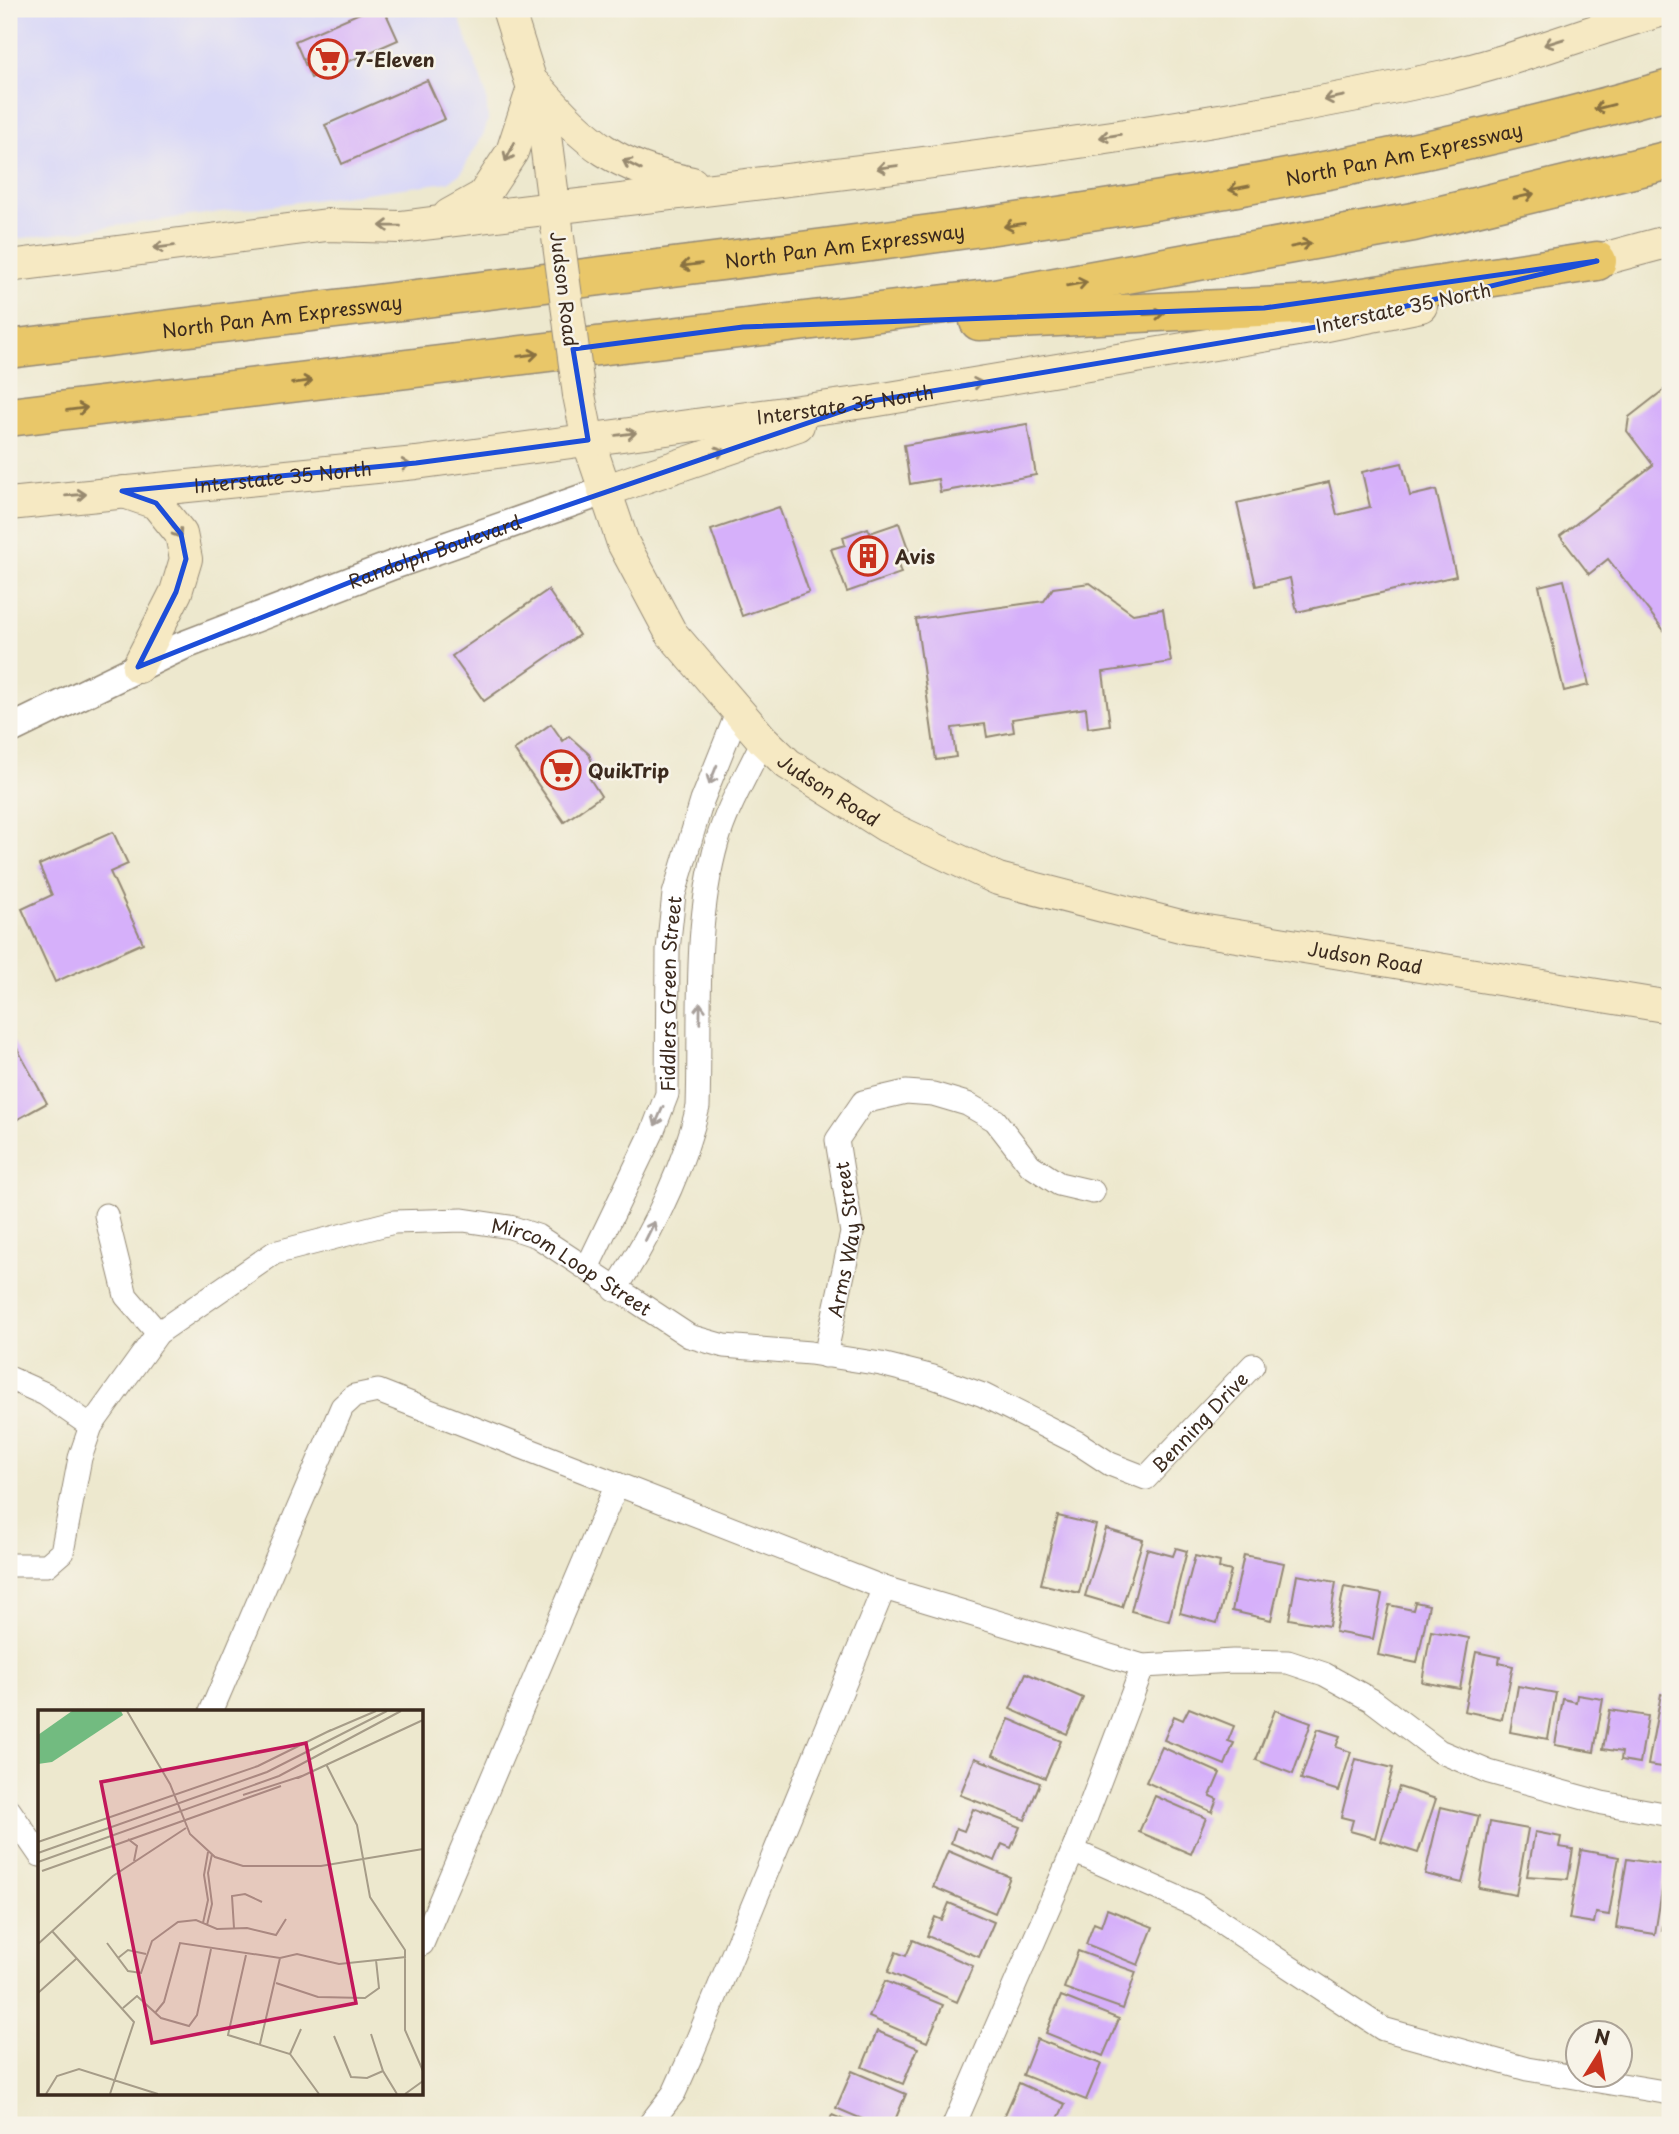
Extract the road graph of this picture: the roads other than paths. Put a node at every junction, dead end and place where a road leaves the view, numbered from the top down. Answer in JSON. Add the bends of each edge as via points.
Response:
{"nodes":[{"id":1,"x":508,"y":9,"type":"edge"},
{"id":2,"x":1667,"y":9,"type":"edge"},
{"id":3,"x":532,"y":84,"type":"junction"},
{"id":4,"x":1670,"y":89,"type":"edge"},
{"id":5,"x":1670,"y":160,"type":"edge"},
{"id":6,"x":721,"y":188,"type":"junction"},
{"id":7,"x":435,"y":222,"type":"junction"},
{"id":8,"x":557,"y":222,"type":"junction"},
{"id":9,"x":1670,"y":241,"type":"edge"},
{"id":10,"x":1597,"y":261,"type":"junction"},
{"id":11,"x":9,"y":267,"type":"edge"},
{"id":12,"x":743,"y":327,"type":"junction"},
{"id":13,"x":9,"y":349,"type":"edge"},
{"id":14,"x":872,"y":401,"type":"junction"},
{"id":15,"x":9,"y":417,"type":"edge"},
{"id":16,"x":588,"y":440,"type":"junction"},
{"id":17,"x":122,"y":491,"type":"junction"},
{"id":18,"x":604,"y":491,"type":"junction"},
{"id":19,"x":9,"y":504,"type":"edge"},
{"id":20,"x":138,"y":667,"type":"junction"},
{"id":21,"x":738,"y":711,"type":"junction"},
{"id":22,"x":9,"y":730,"type":"edge"},
{"id":23,"x":763,"y":740,"type":"junction"},
{"id":24,"x":1670,"y":1007,"type":"edge"},
{"id":25,"x":1093,"y":1192,"type":"dead end"},
{"id":26,"x":106,"y":1215,"type":"dead end"},
{"id":27,"x":587,"y":1268,"type":"junction"},
{"id":28,"x":615,"y":1290,"type":"junction"},
{"id":29,"x":158,"y":1333,"type":"junction"},
{"id":30,"x":825,"y":1356,"type":"junction"},
{"id":31,"x":1253,"y":1365,"type":"dead end"},
{"id":32,"x":9,"y":1378,"type":"edge"},
{"id":33,"x":91,"y":1426,"type":"junction"},
{"id":34,"x":1146,"y":1478,"type":"joint"},
{"id":35,"x":617,"y":1484,"type":"junction"},
{"id":36,"x":9,"y":1565,"type":"edge"},
{"id":37,"x":884,"y":1588,"type":"junction"},
{"id":38,"x":1143,"y":1666,"type":"junction"},
{"id":39,"x":212,"y":1710,"type":"edge"},
{"id":40,"x":9,"y":1810,"type":"edge"},
{"id":41,"x":1670,"y":1815,"type":"edge"},
{"id":42,"x":1073,"y":1850,"type":"junction"},
{"id":43,"x":38,"y":1852,"type":"edge"},
{"id":44,"x":424,"y":1939,"type":"edge"},
{"id":45,"x":1670,"y":2093,"type":"edge"},
{"id":46,"x":649,"y":2125,"type":"edge"},
{"id":47,"x":954,"y":2125,"type":"edge"}],
"edges":[{"from":1,"to":3,"type":"main road","name":"Judson Road"},
{"from":2,"to":6,"type":"main road","one_way":true,"via":[[1447,76],[1269,111],[1024,149]]},
{"from":6,"to":3,"type":"main road","one_way":true,"via":[[649,174],[599,149]]},
{"from":3,"to":7,"type":"main road","one_way":true,"via":[[512,152],[483,196]]},
{"from":3,"to":8,"type":"main road","name":"Judson Road","via":[[543,120]]},
{"from":4,"to":13,"type":"highway","name":"North Pan Am Expressway","one_way":true,"via":[[1332,170],[1013,225]]},
{"from":12,"to":5,"type":"highway","one_way":true,"via":[[995,298],[1226,258],[1413,222]]},
{"from":6,"to":8,"type":"main road"},
{"from":7,"to":8,"type":"main road"},
{"from":7,"to":11,"type":"main road","one_way":true,"via":[[400,227],[327,225]]},
{"from":8,"to":16,"type":"main road","name":"Judson Road","bridge":true},
{"from":9,"to":10,"type":"main road","name":"Interstate 35 North"},
{"from":12,"to":10,"type":"highway","one_way":true,"via":[[1264,308],[1375,296]]},
{"from":14,"to":10,"type":"main road","name":"Interstate 35 North","one_way":true,"via":[[1322,326]]},
{"from":15,"to":12,"type":"highway","one_way":true},
{"from":16,"to":14,"type":"main road","name":"Interstate 35 North","one_way":true},
{"from":18,"to":14,"type":"main road","name":"Randolph Boulevard","one_way":true},
{"from":17,"to":16,"type":"main road","name":"Interstate 35 North","one_way":true,"via":[[416,463]]},
{"from":16,"to":18,"type":"main road","name":"Judson Road"},
{"from":19,"to":17,"type":"main road","name":"Interstate 35 North","one_way":true},
{"from":17,"to":20,"type":"main road","one_way":true,"via":[[156,503],[181,534],[186,559],[176,592]]},
{"from":18,"to":20,"type":"street","name":"Randolph Boulevard","via":[[393,565]]},
{"from":18,"to":21,"type":"main road","name":"Judson Road","via":[[623,542],[671,633]]},
{"from":20,"to":22,"type":"street","name":"Randolph Boulevard"},
{"from":21,"to":23,"type":"main road","name":"Judson Road"},
{"from":21,"to":27,"type":"street","name":"Fiddlers Green Street","one_way":true,"via":[[702,801],[674,894],[668,950],[667,1094]]},
{"from":23,"to":24,"type":"main road","name":"Judson Road","via":[[788,764],[886,826],[998,879],[1188,928]]},
{"from":28,"to":23,"type":"street","name":"Fiddlers Green Street","one_way":true,"via":[[678,1174],[698,1107],[701,936],[708,879],[718,839]]},
{"from":25,"to":30,"type":"street","name":"Arms Way Street","via":[[1059,1184],[1030,1165],[995,1120],[967,1104],[906,1092],[863,1102],[837,1140],[852,1233]]},
{"from":26,"to":29,"type":"street","via":[[126,1296]]},
{"from":27,"to":28,"type":"street","name":"Mircom Loop Street"},
{"from":27,"to":29,"type":"street","name":"Mircom Loop Street","via":[[537,1236],[510,1227],[463,1220],[394,1222],[274,1253]]},
{"from":28,"to":30,"type":"street","name":"Mircom Loop Street","via":[[689,1336],[724,1346]]},
{"from":29,"to":33,"type":"street","name":"Mircom Loop Street"},
{"from":30,"to":34,"type":"street","name":"Mircom Loop Street","via":[[881,1364],[983,1395],[1110,1464]]},
{"from":31,"to":34,"type":"street","name":"Benning Drive"},
{"from":32,"to":33,"type":"street","via":[[44,1394]]},
{"from":33,"to":36,"type":"street","name":"Mircom Loop Street","via":[[62,1552],[47,1565]]},
{"from":35,"to":37,"type":"street"},
{"from":35,"to":39,"type":"street","via":[[378,1391],[354,1396],[342,1407]]},
{"from":35,"to":44,"type":"street"},
{"from":37,"to":38,"type":"street"},
{"from":37,"to":46,"type":"street","via":[[692,2053],[674,2093]]},
{"from":38,"to":41,"type":"street","via":[[1288,1662],[1373,1701],[1440,1751],[1489,1772],[1602,1803]]},
{"from":38,"to":42,"type":"street"},
{"from":40,"to":43,"type":"street"},
{"from":42,"to":45,"type":"street","via":[[1197,1906],[1383,2029],[1527,2069]]},
{"from":42,"to":47,"type":"street"}]}
